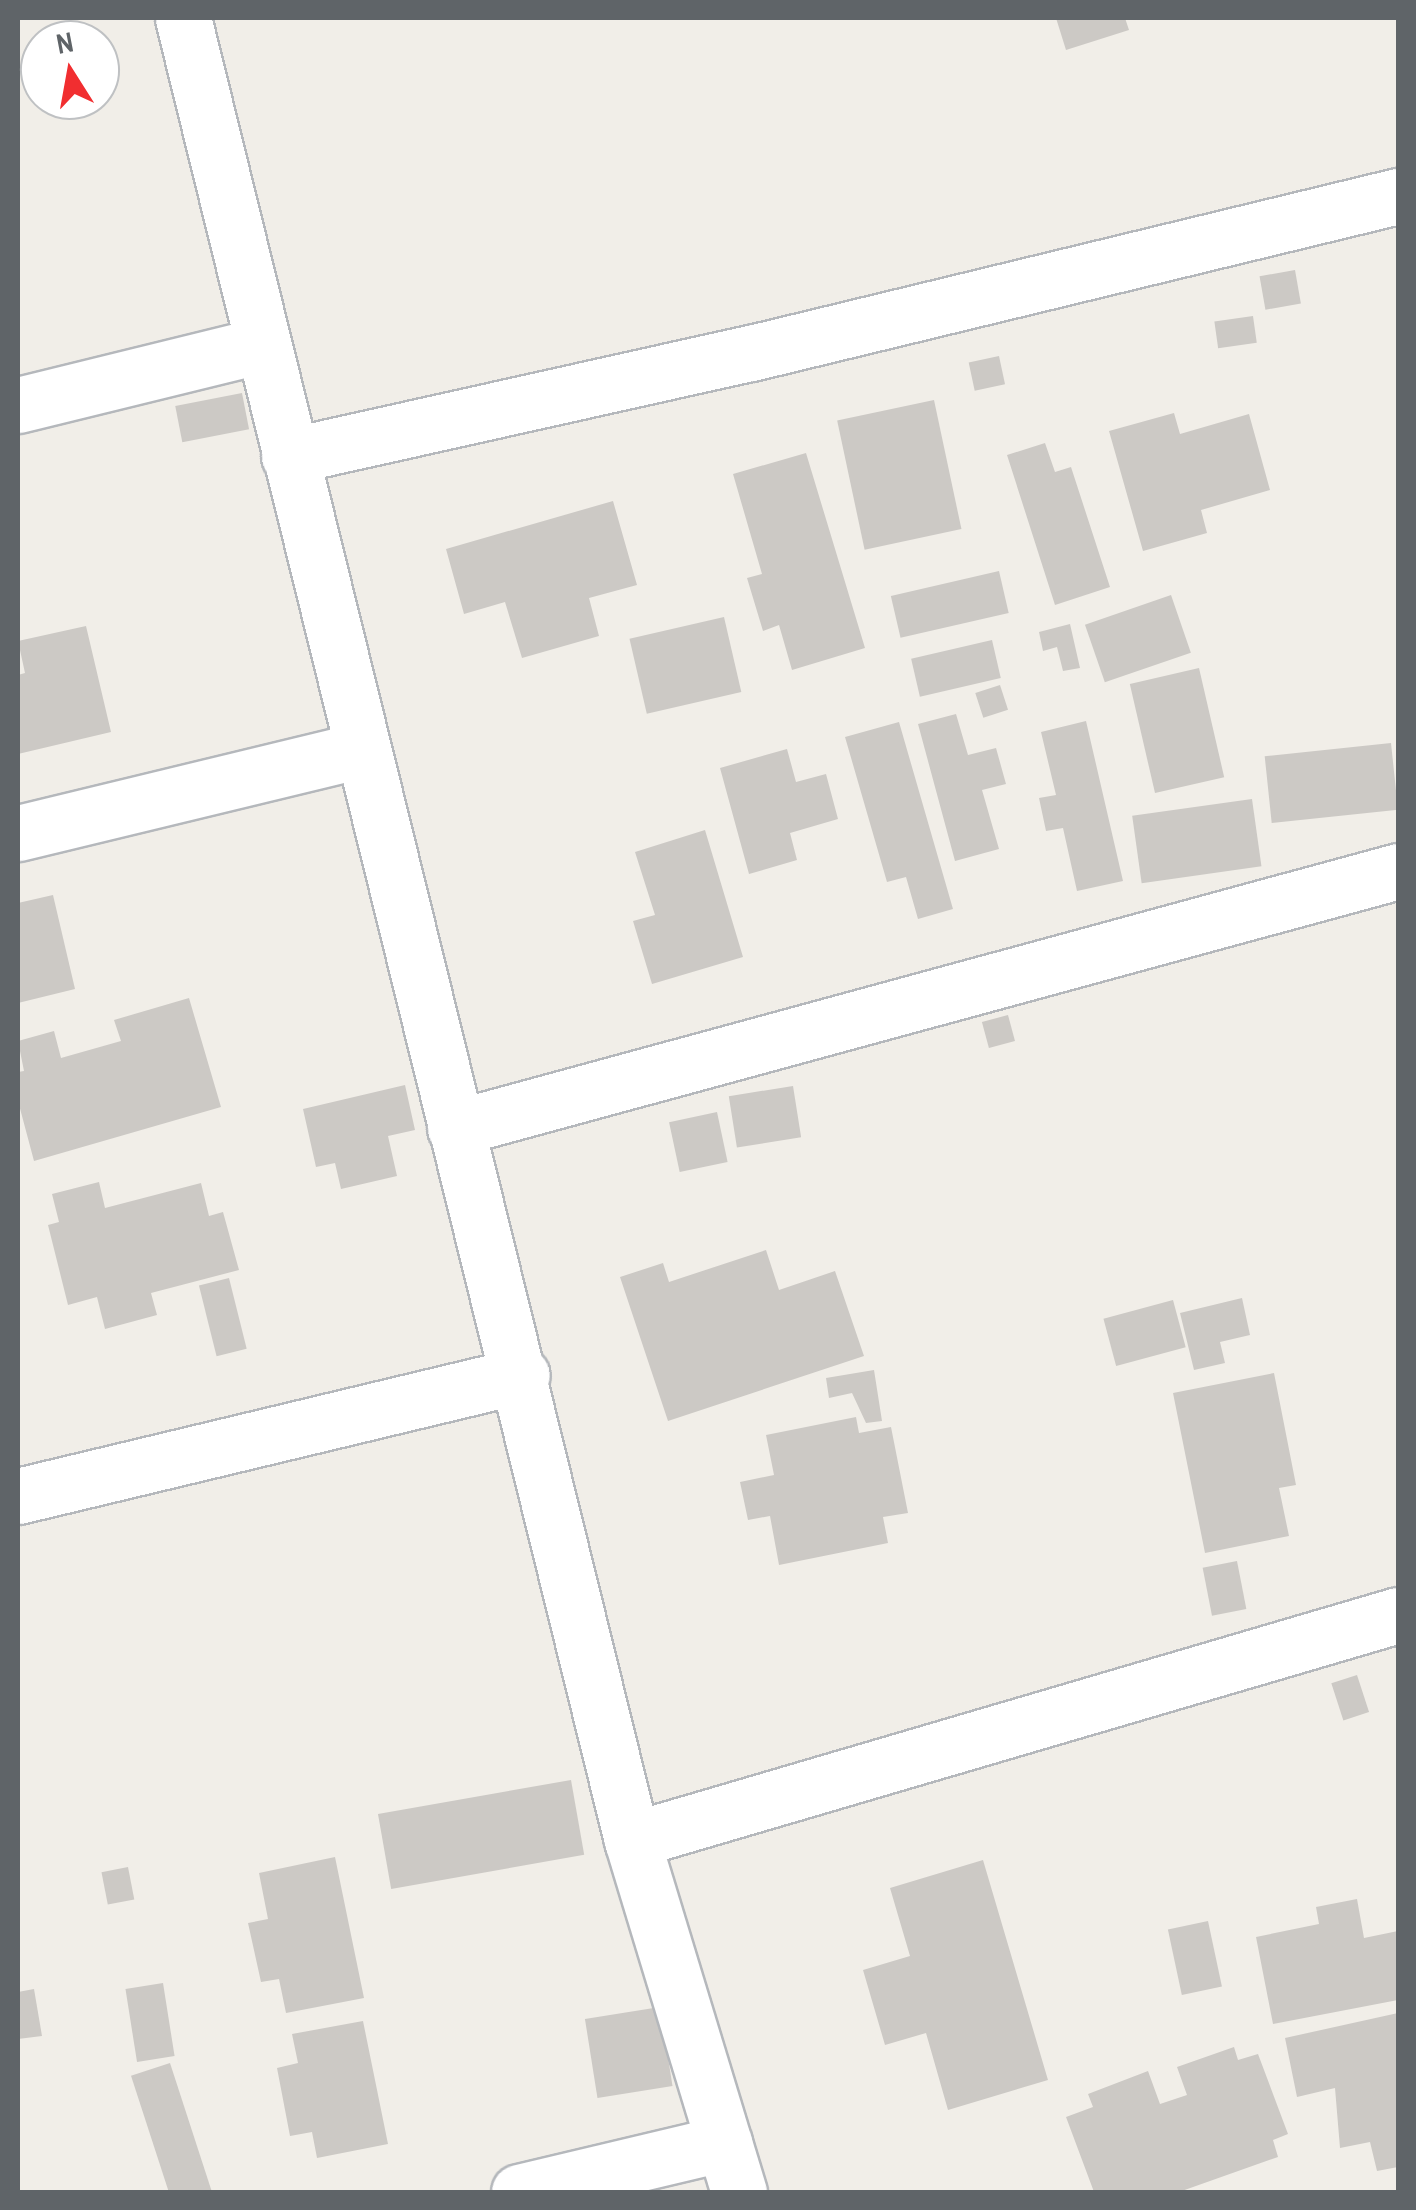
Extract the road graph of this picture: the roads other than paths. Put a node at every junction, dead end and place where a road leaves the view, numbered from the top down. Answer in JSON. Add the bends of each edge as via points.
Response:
{"nodes":[{"id":1,"x":183,"y":18,"type":"edge"},
{"id":2,"x":1398,"y":196,"type":"edge"},
{"id":3,"x":259,"y":346,"type":"junction"},
{"id":4,"x":18,"y":404,"type":"edge"},
{"id":5,"x":288,"y":456,"type":"junction"},
{"id":6,"x":362,"y":750,"type":"junction"},
{"id":7,"x":18,"y":834,"type":"edge"},
{"id":8,"x":1398,"y":871,"type":"edge"},
{"id":9,"x":455,"y":1128,"type":"junction"},
{"id":10,"x":522,"y":1375,"type":"junction"},
{"id":11,"x":18,"y":1496,"type":"edge"},
{"id":12,"x":1398,"y":1615,"type":"edge"},
{"id":13,"x":632,"y":1840,"type":"junction"},
{"id":14,"x":732,"y":2168,"type":"edge"},
{"id":15,"x":519,"y":2192,"type":"edge"}],
"edges":[{"from":1,"to":3,"type":"street"},
{"from":2,"to":5,"type":"street","via":[[751,353]]},
{"from":3,"to":4,"type":"street"},
{"from":3,"to":5,"type":"street"},
{"from":5,"to":6,"type":"street"},
{"from":6,"to":7,"type":"street"},
{"from":6,"to":9,"type":"street"},
{"from":8,"to":9,"type":"street"},
{"from":9,"to":10,"type":"street"},
{"from":10,"to":11,"type":"street"},
{"from":10,"to":13,"type":"street"},
{"from":12,"to":13,"type":"street"},
{"from":13,"to":14,"type":"street"},
{"from":14,"to":15,"type":"street"}]}
